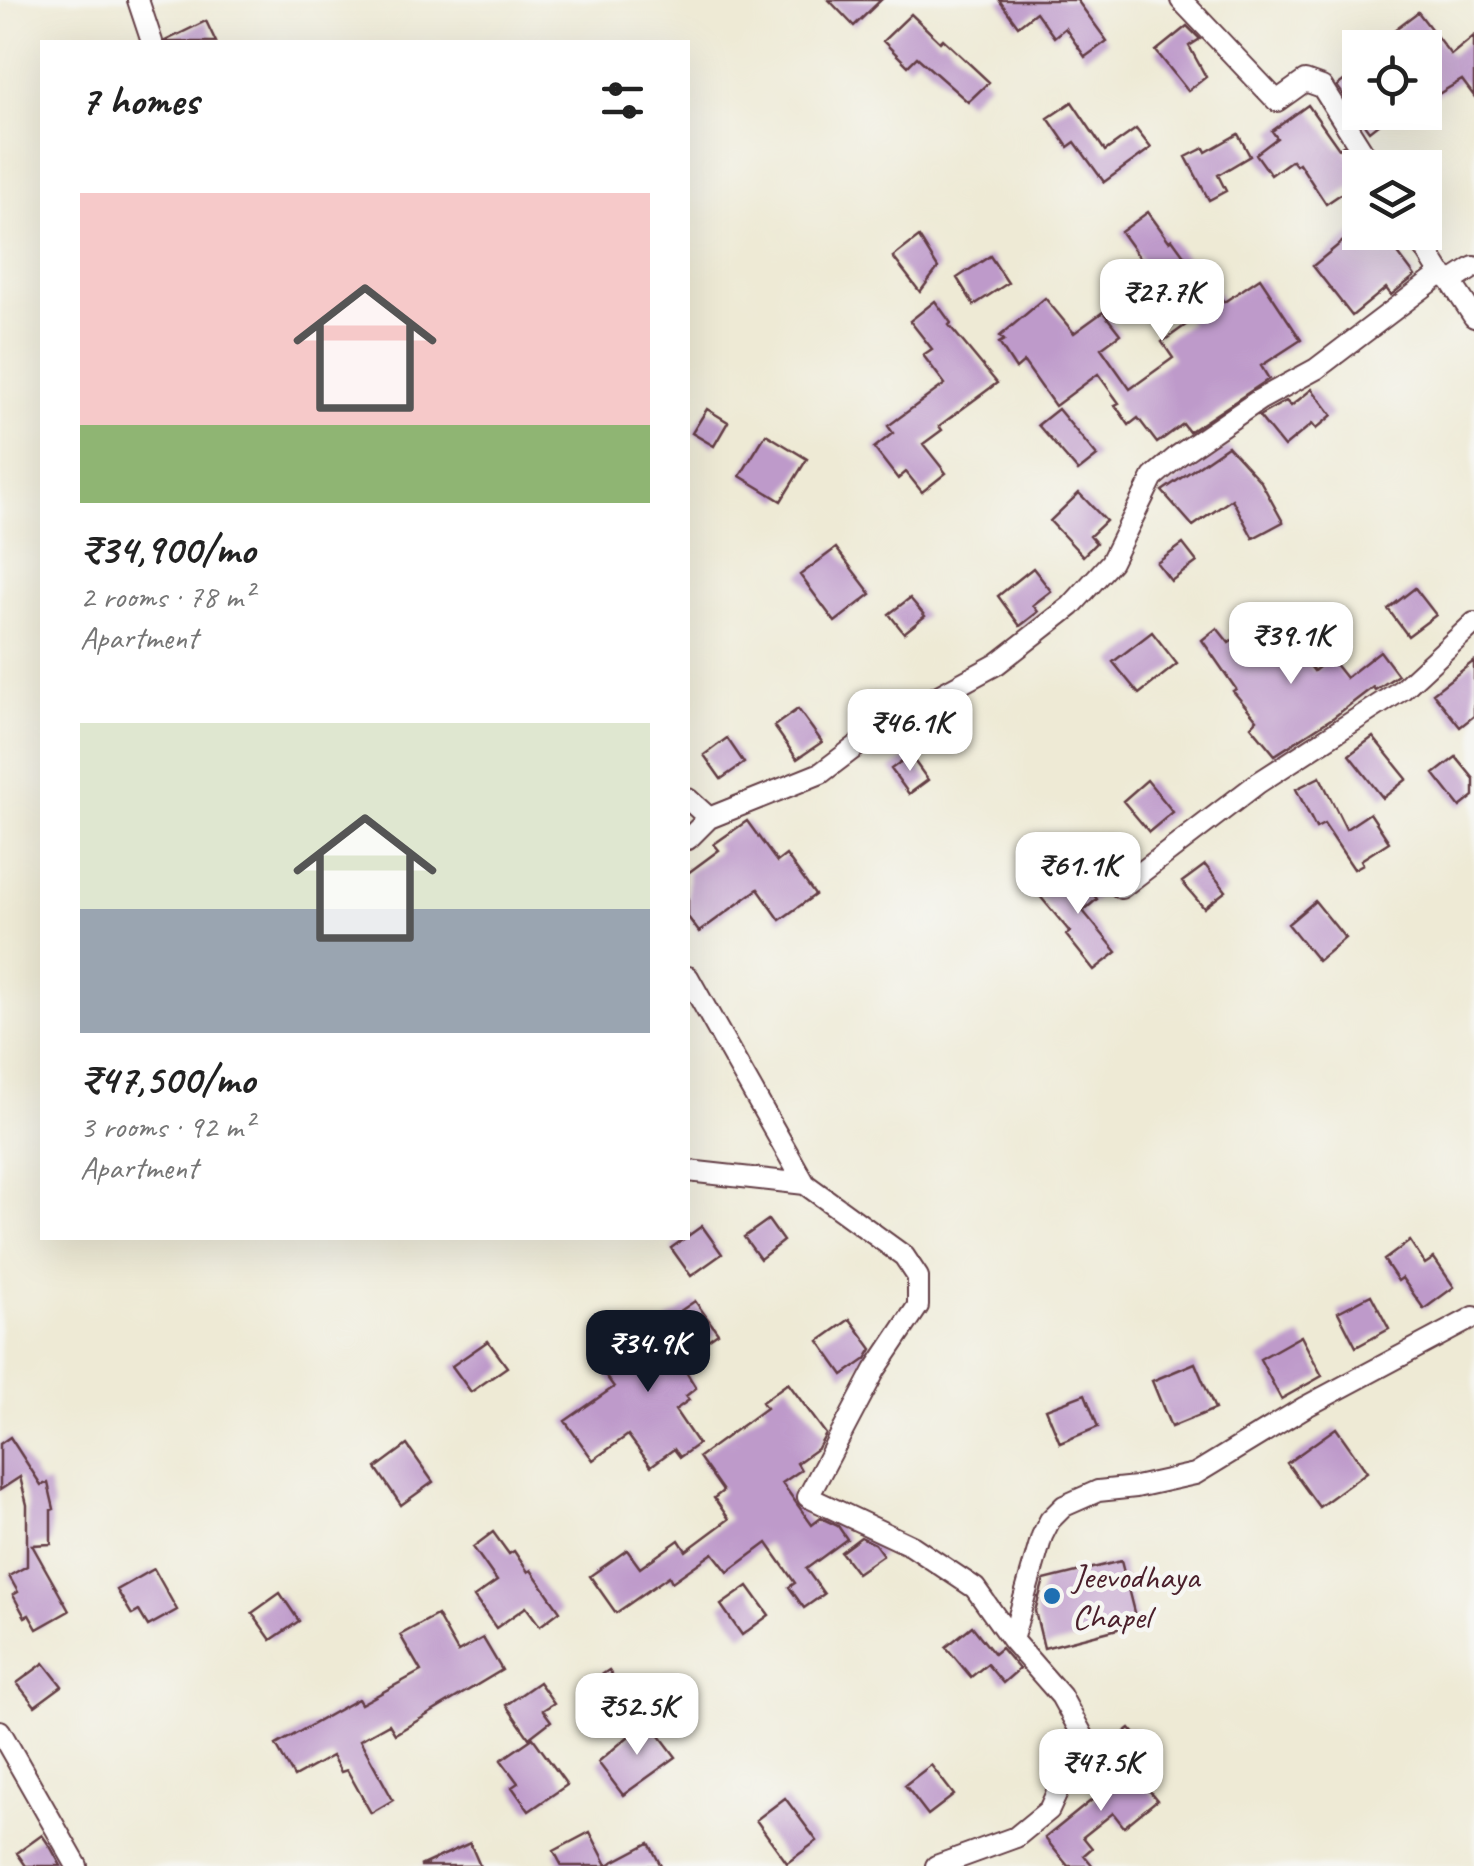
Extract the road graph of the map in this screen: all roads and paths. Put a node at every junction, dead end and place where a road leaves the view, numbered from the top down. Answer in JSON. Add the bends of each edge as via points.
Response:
{"nodes":[{"id":1,"x":138,"y":0,"type":"edge"},
{"id":2,"x":1181,"y":0,"type":"edge"},
{"id":3,"x":151,"y":40,"type":"edge"},
{"id":4,"x":1362,"y":150,"type":"edge"},
{"id":5,"x":1427,"y":250,"type":"edge"},
{"id":6,"x":1474,"y":267,"type":"edge"},
{"id":7,"x":1446,"y":278,"type":"junction"},
{"id":8,"x":1474,"y":317,"type":"edge"},
{"id":9,"x":1474,"y":623,"type":"edge"},
{"id":10,"x":690,"y":801,"type":"edge"},
{"id":11,"x":709,"y":818,"type":"junction"},
{"id":12,"x":690,"y":837,"type":"edge"},
{"id":13,"x":1121,"y":888,"type":"dead end"},
{"id":14,"x":690,"y":981,"type":"edge"},
{"id":15,"x":690,"y":1171,"type":"edge"},
{"id":16,"x":805,"y":1184,"type":"junction"},
{"id":17,"x":1474,"y":1317,"type":"edge"},
{"id":18,"x":1012,"y":1640,"type":"junction"},
{"id":19,"x":0,"y":1730,"type":"edge"},
{"id":20,"x":77,"y":1866,"type":"edge"},
{"id":21,"x":936,"y":1866,"type":"edge"}],
"edges":[{"from":1,"to":3,"type":"street"},
{"from":2,"to":4,"type":"street","via":[[1277,101],[1305,81],[1322,87]]},
{"from":5,"to":7,"type":"street"},
{"from":6,"to":7,"type":"street"},
{"from":7,"to":8,"type":"street"},
{"from":7,"to":11,"type":"street","via":[[1179,455],[1153,478],[1111,562],[1071,606],[997,664],[883,726],[821,773]]},
{"from":9,"to":13,"type":"street","via":[[1403,689],[1258,783]]},
{"from":10,"to":11,"type":"street"},
{"from":11,"to":12,"type":"street"},
{"from":14,"to":16,"type":"street"},
{"from":15,"to":16,"type":"street"},
{"from":16,"to":18,"type":"street","via":[[904,1256],[918,1278],[918,1306],[875,1370],[808,1497],[912,1546],[975,1588]]},
{"from":17,"to":18,"type":"street","via":[[1194,1474],[1080,1496],[1050,1520],[1042,1536]]},
{"from":18,"to":21,"type":"street","via":[[1061,1696],[1083,1736],[1049,1810],[1016,1837]]},
{"from":19,"to":20,"type":"street"}]}
